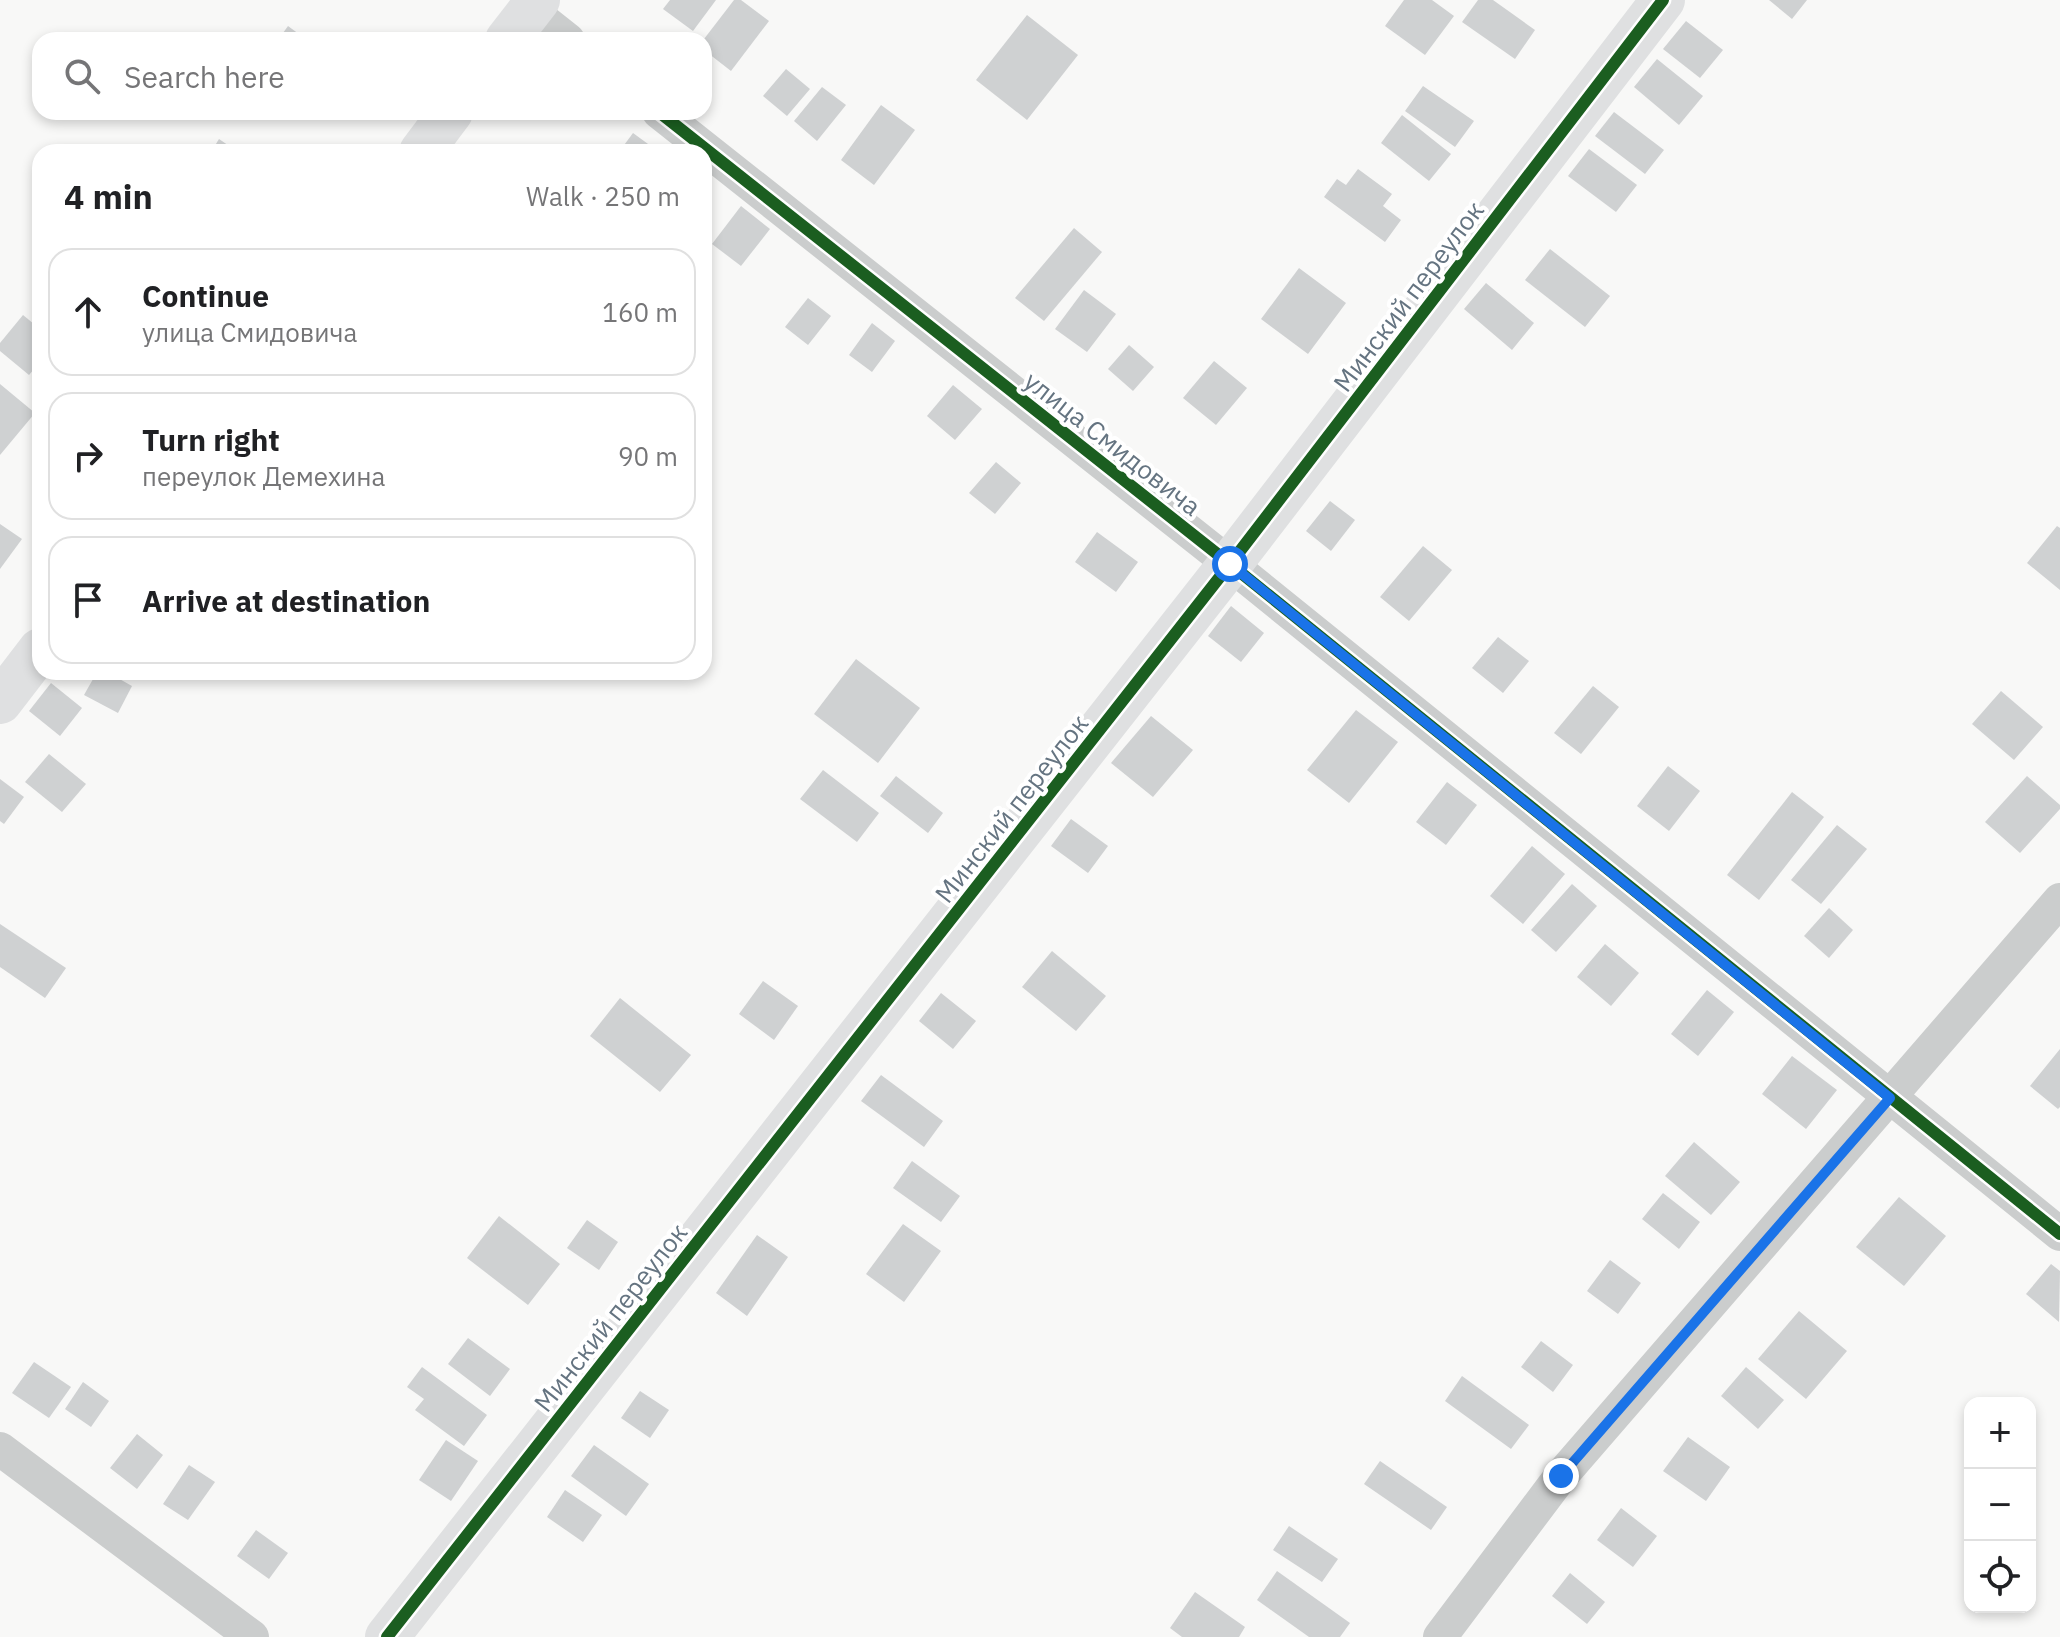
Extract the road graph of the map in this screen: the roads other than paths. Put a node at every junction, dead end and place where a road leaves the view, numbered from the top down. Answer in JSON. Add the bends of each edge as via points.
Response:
{"nodes":[{"id":1,"x":1663,"y":0,"type":"edge"},
{"id":2,"x":523,"y":13,"type":"edge"},
{"id":3,"x":555,"y":32,"type":"edge"},
{"id":4,"x":445,"y":120,"type":"edge"},
{"id":5,"x":669,"y":120,"type":"edge"},
{"id":6,"x":427,"y":144,"type":"edge"},
{"id":7,"x":699,"y":144,"type":"edge"},
{"id":8,"x":712,"y":154,"type":"edge"},
{"id":9,"x":1230,"y":564,"type":"junction"},
{"id":10,"x":32,"y":660,"type":"edge"},
{"id":11,"x":0,"y":702,"type":"edge"},
{"id":12,"x":2060,"y":900,"type":"edge"},
{"id":13,"x":1890,"y":1098,"type":"junction"},
{"id":14,"x":2060,"y":1234,"type":"edge"},
{"id":15,"x":0,"y":1449,"type":"edge"},
{"id":16,"x":252,"y":1637,"type":"edge"},
{"id":17,"x":387,"y":1637,"type":"edge"},
{"id":18,"x":1440,"y":1637,"type":"edge"}],
"edges":[{"from":1,"to":9,"type":"street","name":"Минский переулок"},
{"from":2,"to":3,"type":"street"},
{"from":4,"to":6,"type":"street"},
{"from":5,"to":7,"type":"street","name":"улица Смидовича"},
{"from":8,"to":9,"type":"street","name":"улица Смидовича"},
{"from":9,"to":13,"type":"street","name":"улица Смидовича"},
{"from":9,"to":17,"type":"street","name":"Минский переулок"},
{"from":10,"to":11,"type":"street"},
{"from":12,"to":13,"type":"street"},
{"from":13,"to":14,"type":"street","name":"улица Смидовича"},
{"from":13,"to":18,"type":"street","via":[[1561,1476]]},
{"from":15,"to":16,"type":"street"}]}
